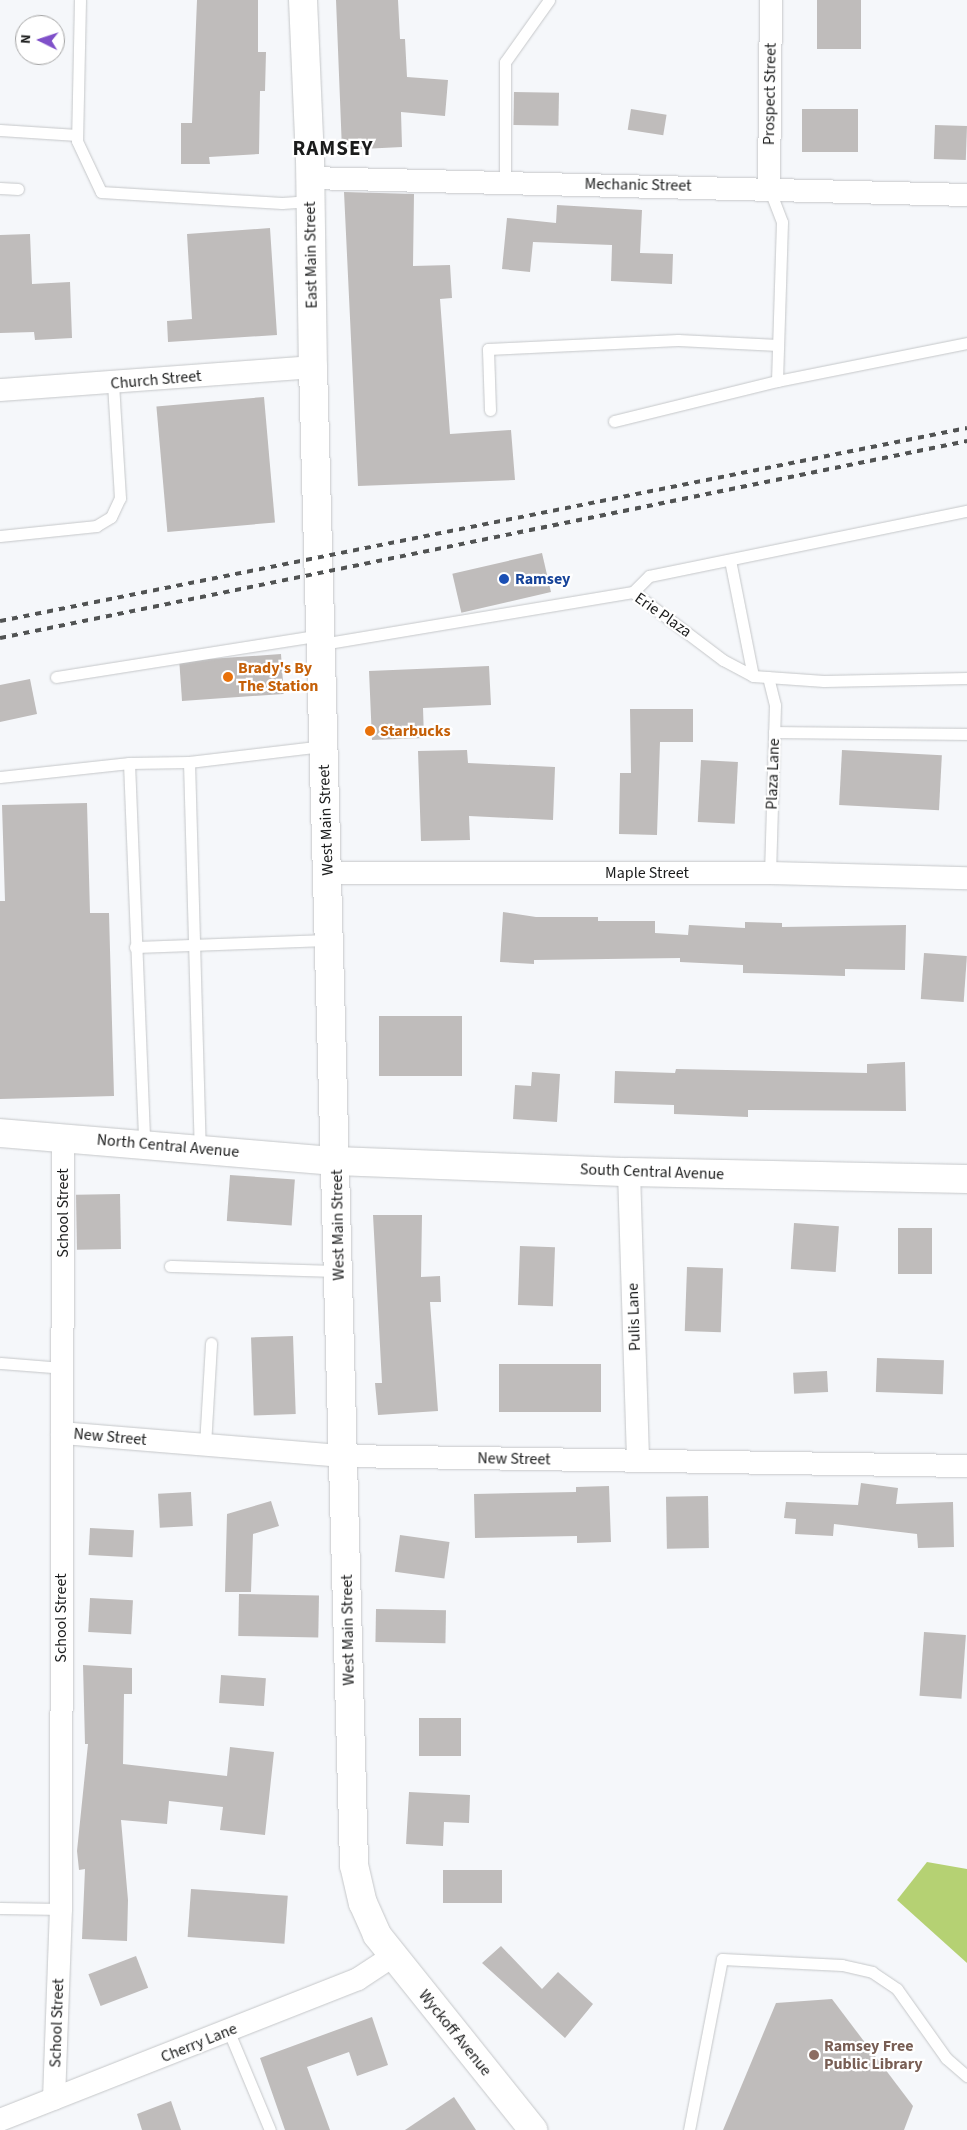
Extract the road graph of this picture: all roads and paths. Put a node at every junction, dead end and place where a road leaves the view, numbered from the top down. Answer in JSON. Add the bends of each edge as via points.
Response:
{"nodes":[{"id":1,"x":80,"y":0,"type":"edge"},
{"id":2,"x":303,"y":0,"type":"edge"},
{"id":3,"x":549,"y":0,"type":"edge"},
{"id":4,"x":771,"y":0,"type":"edge"},
{"id":5,"x":0,"y":130,"type":"edge"},
{"id":6,"x":77,"y":135,"type":"junction"},
{"id":7,"x":505,"y":182,"type":"junction"},
{"id":8,"x":0,"y":188,"type":"edge"},
{"id":9,"x":769,"y":188,"type":"junction"},
{"id":10,"x":18,"y":189,"type":"dead end"},
{"id":11,"x":310,"y":190,"type":"junction"},
{"id":12,"x":967,"y":195,"type":"edge"},
{"id":13,"x":967,"y":343,"type":"edge"},
{"id":14,"x":778,"y":345,"type":"junction"},
{"id":15,"x":313,"y":367,"type":"junction"},
{"id":16,"x":777,"y":382,"type":"junction"},
{"id":17,"x":113,"y":384,"type":"junction"},
{"id":18,"x":0,"y":390,"type":"edge"},
{"id":19,"x":490,"y":410,"type":"dead end"},
{"id":20,"x":614,"y":421,"type":"dead end"},
{"id":21,"x":318,"y":511,"type":"joint"},
{"id":22,"x":967,"y":511,"type":"edge"},
{"id":23,"x":0,"y":536,"type":"edge"},
{"id":24,"x":730,"y":560,"type":"junction"},
{"id":25,"x":633,"y":592,"type":"junction"},
{"id":26,"x":321,"y":640,"type":"junction"},
{"id":27,"x":753,"y":676,"type":"junction"},
{"id":28,"x":768,"y":677,"type":"junction"},
{"id":29,"x":56,"y":678,"type":"dead end"},
{"id":30,"x":967,"y":678,"type":"edge"},
{"id":31,"x":774,"y":732,"type":"junction"},
{"id":32,"x":967,"y":734,"type":"edge"},
{"id":33,"x":324,"y":746,"type":"junction"},
{"id":34,"x":189,"y":762,"type":"junction"},
{"id":35,"x":129,"y":763,"type":"junction"},
{"id":36,"x":0,"y":777,"type":"edge"},
{"id":37,"x":328,"y":873,"type":"junction"},
{"id":38,"x":770,"y":873,"type":"junction"},
{"id":39,"x":967,"y":878,"type":"edge"},
{"id":40,"x":330,"y":940,"type":"junction"},
{"id":41,"x":193,"y":945,"type":"junction"},
{"id":42,"x":135,"y":947,"type":"junction"},
{"id":43,"x":0,"y":1133,"type":"edge"},
{"id":44,"x":63,"y":1137,"type":"junction"},
{"id":45,"x":144,"y":1143,"type":"junction"},
{"id":46,"x":200,"y":1148,"type":"junction"},
{"id":47,"x":336,"y":1161,"type":"junction"},
{"id":48,"x":629,"y":1172,"type":"junction"},
{"id":49,"x":967,"y":1179,"type":"edge"},
{"id":50,"x":170,"y":1266,"type":"dead end"},
{"id":51,"x":339,"y":1271,"type":"junction"},
{"id":52,"x":211,"y":1343,"type":"dead end"},
{"id":53,"x":0,"y":1363,"type":"edge"},
{"id":54,"x":63,"y":1368,"type":"junction"},
{"id":55,"x":62,"y":1433,"type":"junction"},
{"id":56,"x":205,"y":1445,"type":"junction"},
{"id":57,"x":344,"y":1456,"type":"junction"},
{"id":58,"x":638,"y":1461,"type":"junction"},
{"id":59,"x":967,"y":1466,"type":"edge"},
{"id":60,"x":0,"y":1908,"type":"edge"},
{"id":61,"x":61,"y":1909,"type":"junction"},
{"id":62,"x":385,"y":1946,"type":"junction"},
{"id":63,"x":229,"y":2032,"type":"junction"},
{"id":64,"x":967,"y":2076,"type":"edge"},
{"id":65,"x":54,"y":2099,"type":"junction"},
{"id":66,"x":0,"y":2120,"type":"edge"},
{"id":67,"x":270,"y":2130,"type":"edge"},
{"id":68,"x":533,"y":2130,"type":"edge"},
{"id":69,"x":689,"y":2130,"type":"edge"}],
"edges":[{"from":1,"to":6,"type":"lane"},
{"from":2,"to":11,"type":"main road","name":"East Main Street"},
{"from":3,"to":7,"type":"lane","via":[[505,62]]},
{"from":4,"to":9,"type":"street","name":"Prospect Street"},
{"from":5,"to":6,"type":"lane"},
{"from":6,"to":11,"type":"lane","via":[[101,192],[282,203]]},
{"from":7,"to":9,"type":"street","name":"Mechanic Street"},
{"from":7,"to":11,"type":"street","name":"Mechanic Street"},
{"from":8,"to":10,"type":"lane"},
{"from":9,"to":12,"type":"street","name":"Mechanic Street"},
{"from":9,"to":14,"type":"lane","via":[[782,222]]},
{"from":11,"to":15,"type":"main road","name":"East Main Street"},
{"from":13,"to":16,"type":"lane"},
{"from":14,"to":16,"type":"lane"},
{"from":14,"to":19,"type":"lane","via":[[678,340],[488,348]]},
{"from":15,"to":17,"type":"street","name":"Church Street"},
{"from":15,"to":21,"type":"main road","name":"East Main Street"},
{"from":16,"to":20,"type":"lane"},
{"from":17,"to":18,"type":"street","name":"Church Street"},
{"from":17,"to":23,"type":"lane","via":[[120,498],[111,517],[96,526]]},
{"from":21,"to":26,"type":"main road","name":"West Main Street"},
{"from":22,"to":24,"type":"lane"},
{"from":24,"to":25,"type":"lane","via":[[649,576]]},
{"from":24,"to":27,"type":"lane"},
{"from":25,"to":26,"type":"lane","name":"Erie Plaza"},
{"from":25,"to":27,"type":"lane","name":"Erie Plaza","via":[[723,660]]},
{"from":26,"to":29,"type":"lane","name":"Erie Plaza"},
{"from":26,"to":33,"type":"main road","name":"West Main Street"},
{"from":27,"to":28,"type":"lane","name":"Erie Plaza"},
{"from":28,"to":30,"type":"lane","name":"Erie Plaza","via":[[831,681]]},
{"from":28,"to":31,"type":"lane","name":"Plaza Lane","via":[[775,705]]},
{"from":31,"to":32,"type":"lane"},
{"from":31,"to":38,"type":"lane","name":"Plaza Lane"},
{"from":33,"to":34,"type":"lane"},
{"from":33,"to":37,"type":"main road","name":"West Main Street"},
{"from":34,"to":35,"type":"lane"},
{"from":34,"to":41,"type":"lane"},
{"from":35,"to":36,"type":"lane"},
{"from":35,"to":42,"type":"lane"},
{"from":37,"to":38,"type":"street","name":"Maple Street"},
{"from":37,"to":40,"type":"main road","name":"West Main Street"},
{"from":38,"to":39,"type":"street","name":"Maple Street"},
{"from":40,"to":41,"type":"lane"},
{"from":40,"to":47,"type":"main road","name":"West Main Street"},
{"from":41,"to":42,"type":"lane"},
{"from":41,"to":46,"type":"lane"},
{"from":42,"to":45,"type":"lane"},
{"from":43,"to":44,"type":"main road","name":"North Central Avenue"},
{"from":44,"to":45,"type":"main road","name":"North Central Avenue"},
{"from":44,"to":54,"type":"street","name":"School Street"},
{"from":45,"to":46,"type":"main road","name":"North Central Avenue"},
{"from":46,"to":47,"type":"main road","name":"North Central Avenue"},
{"from":47,"to":48,"type":"main road","name":"South Central Avenue"},
{"from":47,"to":51,"type":"main road","name":"West Main Street"},
{"from":48,"to":49,"type":"main road","name":"South Central Avenue"},
{"from":48,"to":58,"type":"street","name":"Pulis Lane"},
{"from":50,"to":51,"type":"lane"},
{"from":51,"to":57,"type":"main road","name":"West Main Street"},
{"from":52,"to":56,"type":"lane"},
{"from":53,"to":54,"type":"lane"},
{"from":54,"to":55,"type":"street","name":"School Street"},
{"from":55,"to":56,"type":"street","name":"New Street"},
{"from":55,"to":61,"type":"street","name":"School Street"},
{"from":56,"to":57,"type":"street","name":"New Street"},
{"from":57,"to":58,"type":"street","name":"New Street"},
{"from":57,"to":62,"type":"main road","name":"West Main Street","via":[[354,1865],[363,1903]]},
{"from":58,"to":59,"type":"street","name":"New Street"},
{"from":60,"to":61,"type":"lane"},
{"from":61,"to":65,"type":"street","name":"School Street"},
{"from":62,"to":63,"type":"street","name":"Cherry Lane","via":[[358,1979]]},
{"from":62,"to":68,"type":"main road","name":"Wyckoff Avenue"},
{"from":63,"to":65,"type":"street","name":"Cherry Lane"},
{"from":63,"to":67,"type":"lane"},
{"from":64,"to":69,"type":"lane","via":[[946,2058],[897,1989],[872,1972],[842,1965],[722,1959]]},
{"from":65,"to":66,"type":"street","name":"Cherry Lane"}]}
